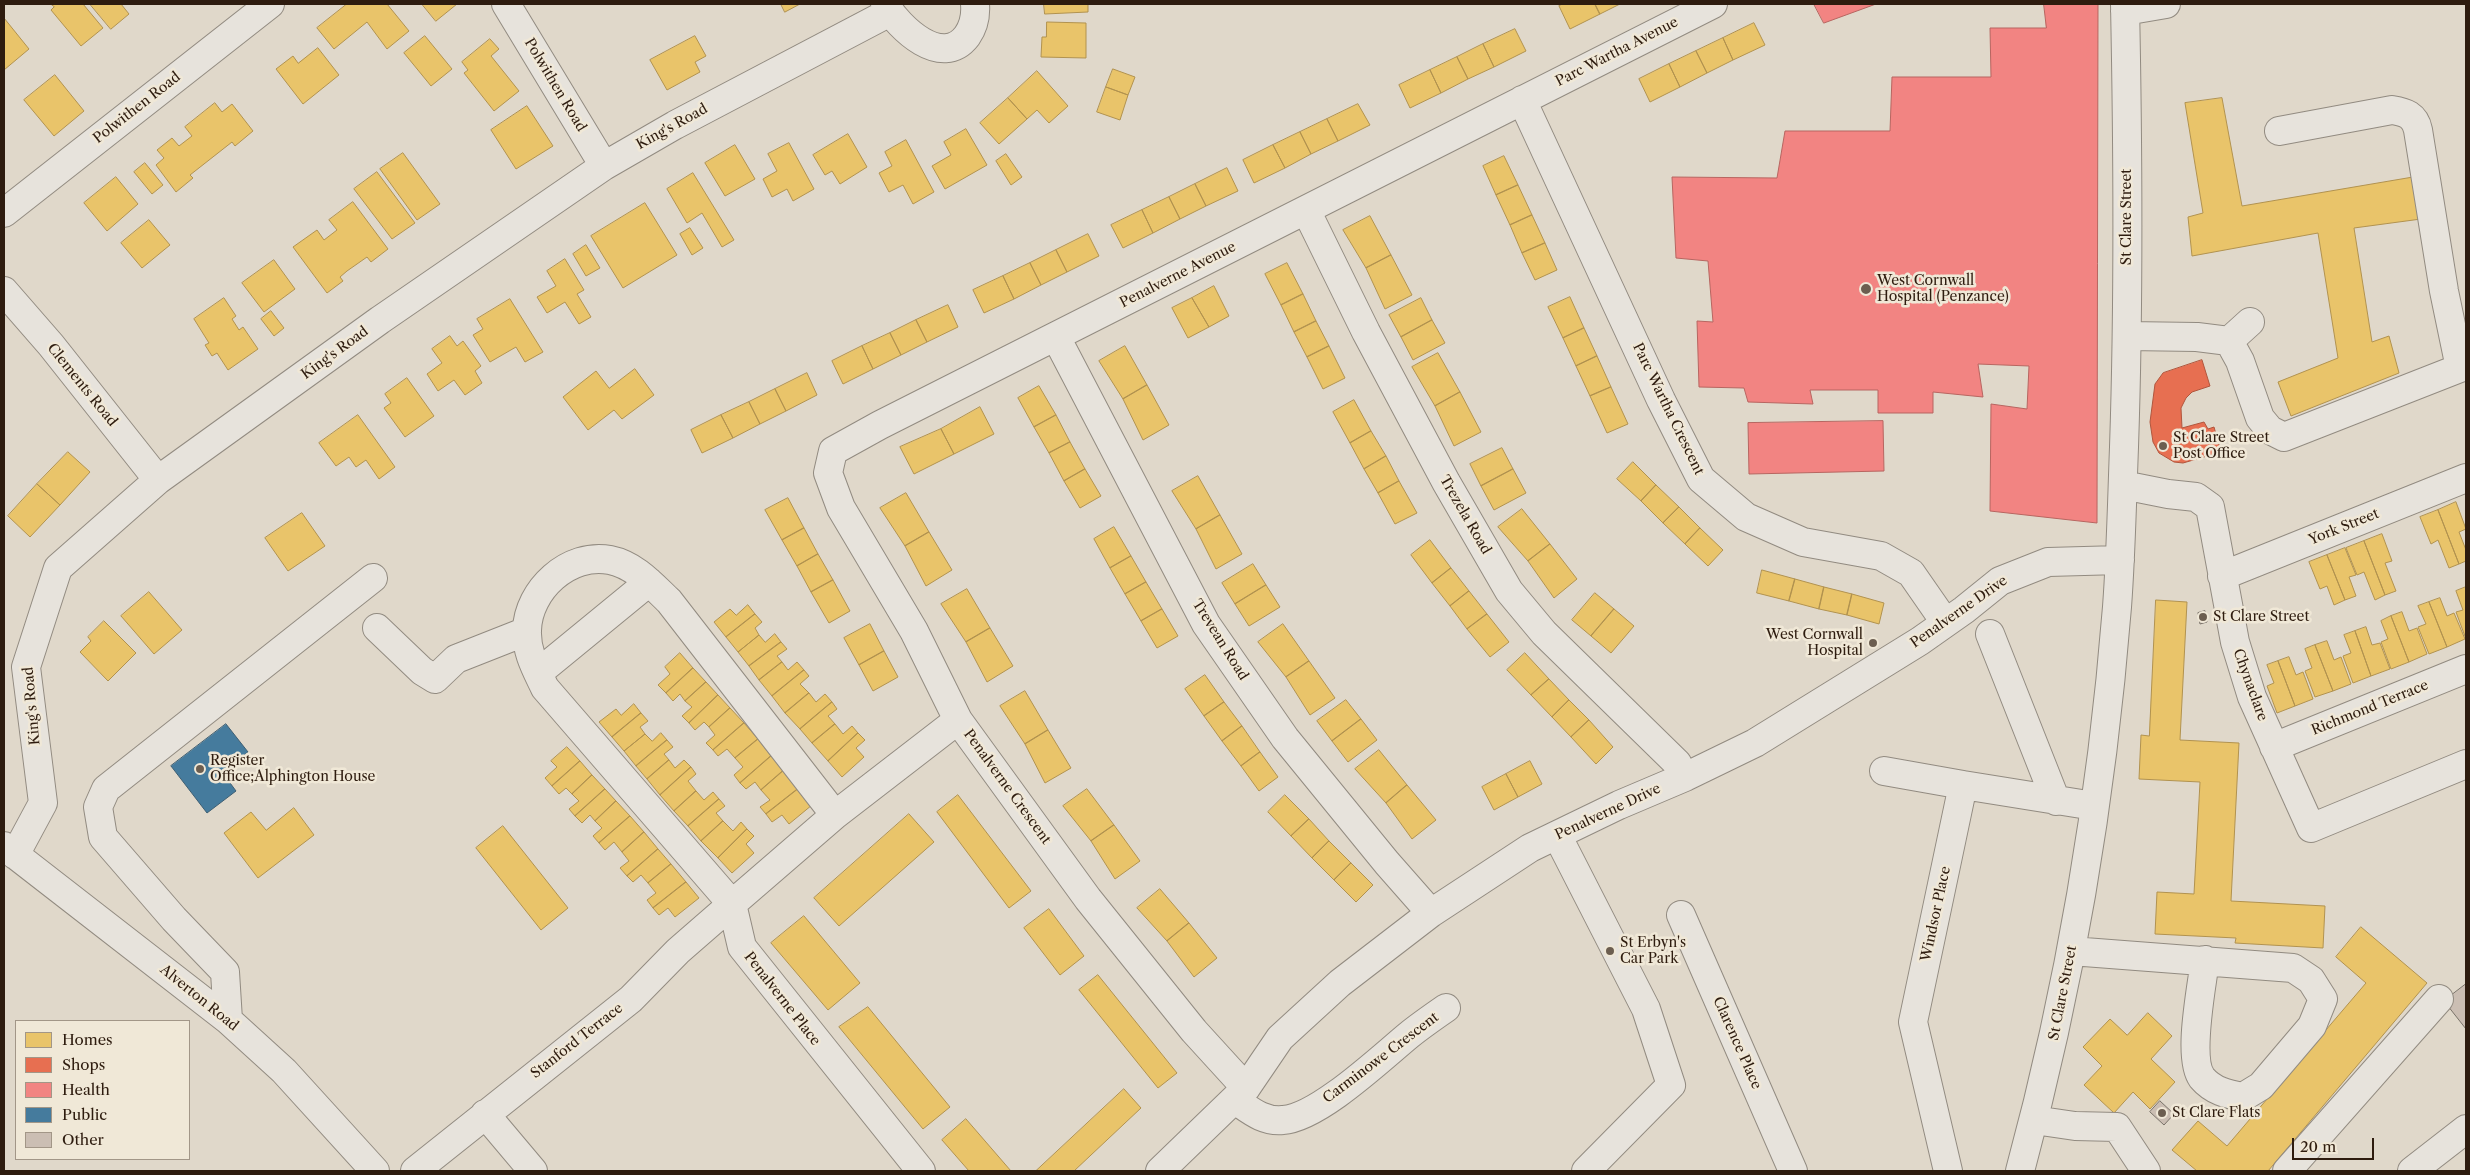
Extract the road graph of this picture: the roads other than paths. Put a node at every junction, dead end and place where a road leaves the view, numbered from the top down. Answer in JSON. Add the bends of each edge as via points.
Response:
{"nodes":[{"id":1,"x":270,"y":4,"type":"edge"},
{"id":2,"x":506,"y":4,"type":"edge"},
{"id":3,"x":976,"y":4,"type":"edge"},
{"id":4,"x":1713,"y":4,"type":"edge"},
{"id":5,"x":2166,"y":4,"type":"edge"},
{"id":6,"x":887,"y":8,"type":"edge"},
{"id":7,"x":2125,"y":8,"type":"edge"},
{"id":8,"x":1522,"y":100,"type":"junction"},
{"id":9,"x":2279,"y":131,"type":"dead end"},
{"id":10,"x":604,"y":166,"type":"junction"},
{"id":11,"x":1306,"y":210,"type":"junction"},
{"id":12,"x":4,"y":213,"type":"edge"},
{"id":13,"x":2454,"y":258,"type":"dead end"},
{"id":14,"x":4,"y":291,"type":"edge"},
{"id":15,"x":2466,"y":310,"type":"edge"},
{"id":16,"x":2250,"y":322,"type":"dead end"},
{"id":17,"x":2128,"y":336,"type":"junction"},
{"id":18,"x":1056,"y":337,"type":"junction"},
{"id":19,"x":2228,"y":341,"type":"junction"},
{"id":20,"x":833,"y":451,"type":"joint"},
{"id":21,"x":2466,"y":478,"type":"edge"},
{"id":22,"x":158,"y":480,"type":"junction"},
{"id":23,"x":2123,"y":485,"type":"junction"},
{"id":24,"x":2120,"y":560,"type":"junction"},
{"id":25,"x":2222,"y":576,"type":"junction"},
{"id":26,"x":373,"y":578,"type":"dead end"},
{"id":27,"x":649,"y":582,"type":"junction"},
{"id":28,"x":1945,"y":622,"type":"junction"},
{"id":29,"x":377,"y":628,"type":"dead end"},
{"id":30,"x":527,"y":631,"type":"junction"},
{"id":31,"x":1990,"y":634,"type":"dead end"},
{"id":32,"x":2466,"y":669,"type":"edge"},
{"id":33,"x":538,"y":674,"type":"junction"},
{"id":34,"x":958,"y":720,"type":"junction"},
{"id":35,"x":2274,"y":747,"type":"junction"},
{"id":36,"x":2466,"y":764,"type":"edge"},
{"id":37,"x":1884,"y":771,"type":"dead end"},
{"id":38,"x":1685,"y":777,"type":"junction"},
{"id":39,"x":1963,"y":785,"type":"junction"},
{"id":40,"x":2056,"y":801,"type":"junction"},
{"id":41,"x":2094,"y":806,"type":"junction"},
{"id":42,"x":836,"y":815,"type":"junction"},
{"id":43,"x":1557,"y":835,"type":"junction"},
{"id":44,"x":10,"y":850,"type":"edge"},
{"id":45,"x":732,"y":904,"type":"junction"},
{"id":46,"x":1431,"y":913,"type":"junction"},
{"id":47,"x":1681,"y":915,"type":"dead end"},
{"id":48,"x":2071,"y":951,"type":"junction"},
{"id":49,"x":2205,"y":960,"type":"junction"},
{"id":50,"x":2439,"y":999,"type":"dead end"},
{"id":51,"x":1446,"y":1008,"type":"dead end"},
{"id":52,"x":228,"y":1020,"type":"junction"},
{"id":53,"x":1241,"y":1094,"type":"junction"},
{"id":54,"x":485,"y":1114,"type":"junction"},
{"id":55,"x":2034,"y":1120,"type":"junction"},
{"id":56,"x":2466,"y":1129,"type":"edge"},
{"id":57,"x":375,"y":1171,"type":"edge"},
{"id":58,"x":415,"y":1171,"type":"edge"},
{"id":59,"x":533,"y":1171,"type":"edge"},
{"id":60,"x":921,"y":1171,"type":"edge"},
{"id":61,"x":1160,"y":1171,"type":"edge"},
{"id":62,"x":1586,"y":1171,"type":"edge"},
{"id":63,"x":1793,"y":1171,"type":"edge"},
{"id":64,"x":1948,"y":1171,"type":"edge"},
{"id":65,"x":2020,"y":1171,"type":"edge"},
{"id":66,"x":2146,"y":1171,"type":"edge"},
{"id":67,"x":2287,"y":1171,"type":"edge"},
{"id":68,"x":2412,"y":1171,"type":"edge"}],
"edges":[{"from":1,"to":12,"type":"street","name":"Polwithen Road"},
{"from":2,"to":10,"type":"street","name":"Polwithen Road"},
{"from":3,"to":6,"type":"street","via":[[976,17],[960,45],[940,50],[918,39]]},
{"from":4,"to":8,"type":"street","name":"Parc Wartha Avenue"},
{"from":5,"to":7,"type":"street"},
{"from":6,"to":10,"type":"street","name":"King's Road"},
{"from":7,"to":17,"type":"street","name":"St Clare Street"},
{"from":8,"to":11,"type":"street","name":"Penalverne Avenue"},
{"from":8,"to":28,"type":"street","name":"Parc Wartha Crescent","via":[[1701,479],[1746,517],[1803,542],[1881,556],[1912,572]]},
{"from":9,"to":19,"type":"street","via":[[2392,110],[2413,118],[2418,130],[2442,281],[2460,368],[2284,437],[2270,430],[2260,418],[2240,361]]},
{"from":10,"to":22,"type":"street","name":"King's Road","via":[[380,320]]},
{"from":11,"to":18,"type":"street","name":"Penalverne Avenue"},
{"from":11,"to":38,"type":"street","name":"Trezela Road","via":[[1441,473],[1509,591],[1544,633],[1677,763]]},
{"from":13,"to":15,"type":"street"},
{"from":14,"to":22,"type":"street","name":"Clements Road"},
{"from":16,"to":19,"type":"street"},
{"from":17,"to":19,"type":"street"},
{"from":17,"to":23,"type":"street","name":"St Clare Street"},
{"from":18,"to":20,"type":"street","name":"Penalverne Avenue","via":[[880,424]]},
{"from":18,"to":46,"type":"street","name":"Trevean Road","via":[[1206,624],[1285,738]]},
{"from":20,"to":34,"type":"street","name":"Penalverne Crescent","via":[[828,473],[841,508],[914,631]]},
{"from":21,"to":25,"type":"street","name":"York Street"},
{"from":22,"to":44,"type":"street","name":"King's Road","via":[[58,568],[26,667],[43,803]]},
{"from":23,"to":24,"type":"street","name":"St Clare Street"},
{"from":23,"to":25,"type":"street","name":"Chynaclare","via":[[2196,497],[2210,507]]},
{"from":24,"to":28,"type":"street","name":"Penalverne Drive","via":[[2048,562],[2000,581]]},
{"from":24,"to":41,"type":"street","name":"St Clare Street"},
{"from":25,"to":35,"type":"street","name":"Chynaclare","via":[[2235,642],[2252,697]]},
{"from":26,"to":52,"type":"street","via":[[106,789],[98,808],[103,838],[225,972]]},
{"from":27,"to":30,"type":"street","via":[[638,571],[610,560],[576,562],[549,580],[530,607]]},
{"from":27,"to":33,"type":"street"},
{"from":27,"to":42,"type":"street","via":[[669,601]]},
{"from":28,"to":38,"type":"street","name":"Penalverne Drive","via":[[1755,743]]},
{"from":29,"to":30,"type":"street","via":[[422,671],[435,679],[456,659]]},
{"from":30,"to":33,"type":"street","via":[[530,658]]},
{"from":31,"to":40,"type":"street"},
{"from":32,"to":35,"type":"street","name":"Richmond Terrace"},
{"from":33,"to":45,"type":"street","via":[[545,688]]},
{"from":34,"to":42,"type":"street"},
{"from":34,"to":53,"type":"street","name":"Penalverne Crescent","via":[[1088,899]]},
{"from":35,"to":36,"type":"street","name":"Chynaclare","via":[[2311,828]]},
{"from":37,"to":39,"type":"street"},
{"from":38,"to":43,"type":"street","name":"Penalverne Drive"},
{"from":39,"to":40,"type":"street"},
{"from":39,"to":64,"type":"street","name":"Windsor Place","via":[[1913,1022]]},
{"from":40,"to":41,"type":"street"},
{"from":41,"to":48,"type":"street","name":"St Clare Street"},
{"from":42,"to":45,"type":"street"},
{"from":43,"to":46,"type":"street","name":"Penalverne Drive","via":[[1530,848]]},
{"from":43,"to":62,"type":"street","via":[[1646,1009],[1671,1085]]},
{"from":44,"to":52,"type":"street","name":"Alverton Road"},
{"from":45,"to":54,"type":"street","name":"Stanford Terrace","via":[[631,998]]},
{"from":45,"to":60,"type":"street","name":"Penalverne Place","via":[[742,947]]},
{"from":46,"to":53,"type":"street","name":"Penalverne Drive","via":[[1340,983],[1280,1038]]},
{"from":47,"to":63,"type":"street","name":"Clarence Place"},
{"from":48,"to":49,"type":"street"},
{"from":48,"to":55,"type":"street","name":"St Clare Street","via":[[2054,1041]]},
{"from":49,"to":49,"type":"street","via":[[2293,968],[2311,980],[2322,1000],[2312,1026],[2261,1086],[2243,1097],[2218,1091],[2202,1077],[2195,1058]]},
{"from":50,"to":67,"type":"street"},
{"from":51,"to":53,"type":"street","name":"Carminowe Crescent","via":[[1312,1110],[1283,1120],[1258,1117]]},
{"from":52,"to":57,"type":"street","name":"Alverton Road","via":[[284,1072]]},
{"from":53,"to":61,"type":"street","name":"Penalverne Drive"},
{"from":54,"to":58,"type":"street","name":"Stanford Terrace"},
{"from":54,"to":59,"type":"street"},
{"from":55,"to":65,"type":"street","name":"St Clare Street"},
{"from":55,"to":66,"type":"street","via":[[2075,1126],[2117,1127]]},
{"from":56,"to":68,"type":"street"}]}
